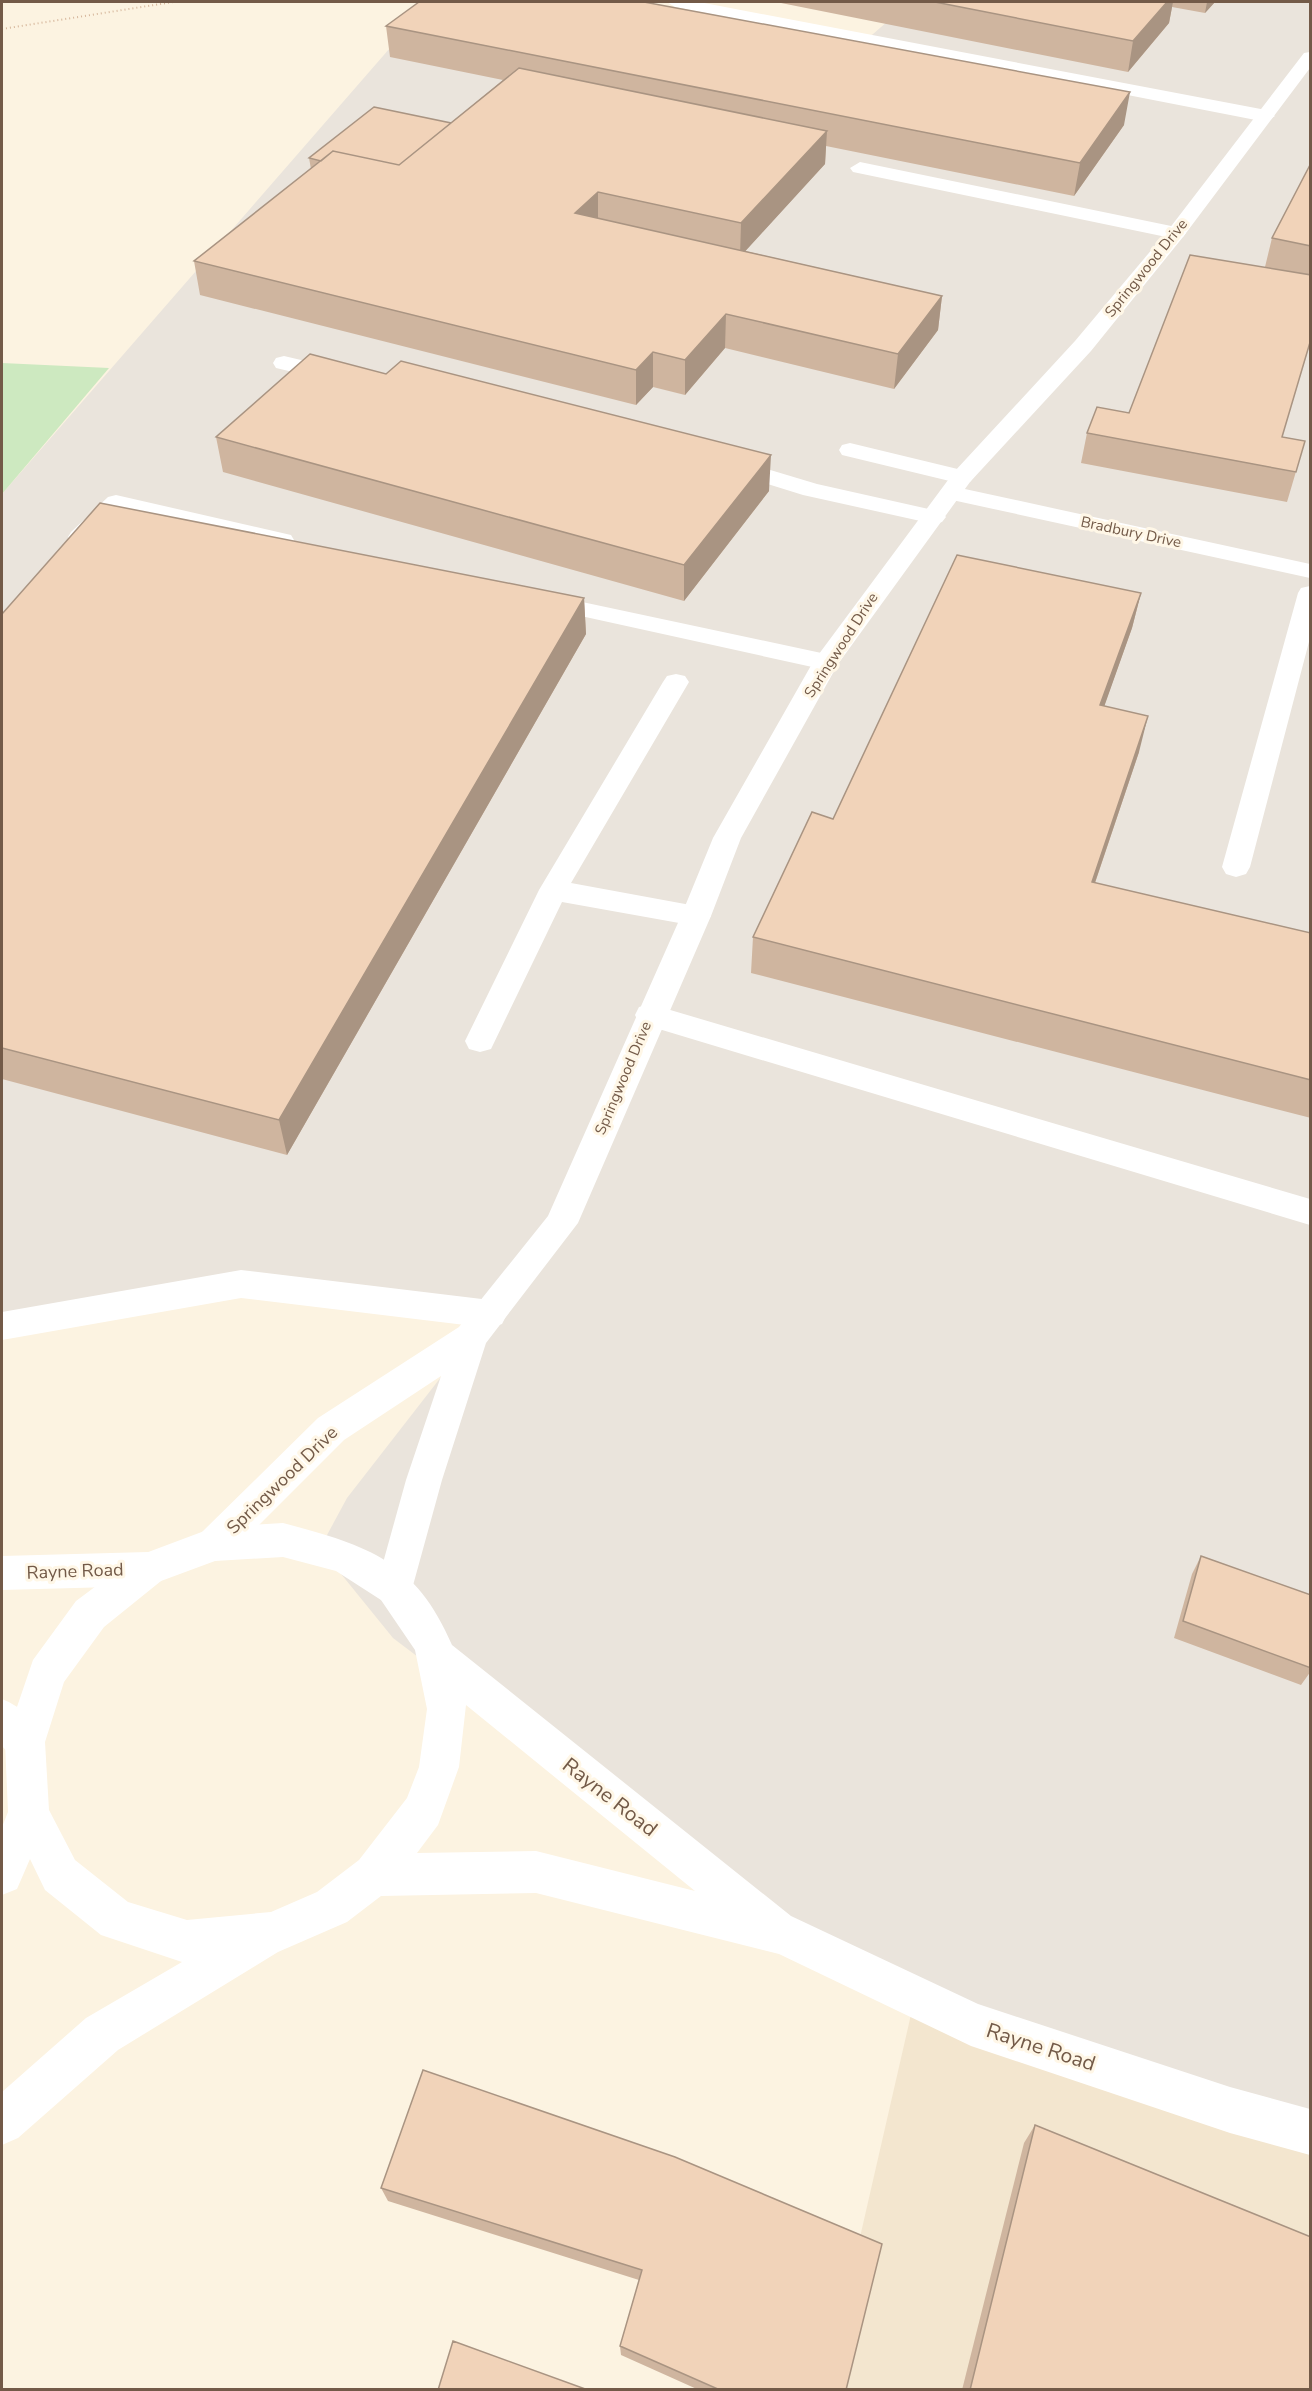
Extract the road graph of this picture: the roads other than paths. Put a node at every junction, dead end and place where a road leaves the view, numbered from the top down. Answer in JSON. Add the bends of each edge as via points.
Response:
{"nodes":[{"id":1,"x":675,"y":2,"type":"edge"},
{"id":2,"x":1311,"y":57,"type":"edge"},
{"id":3,"x":1266,"y":116,"type":"junction"},
{"id":4,"x":860,"y":168,"type":"edge"},
{"id":5,"x":1176,"y":233,"type":"junction"},
{"id":6,"x":284,"y":363,"type":"dead end"},
{"id":7,"x":365,"y":381,"type":"edge"},
{"id":8,"x":850,"y":450,"type":"dead end"},
{"id":9,"x":701,"y":457,"type":"edge"},
{"id":10,"x":956,"y":485,"type":"junction"},
{"id":11,"x":934,"y":517,"type":"junction"},
{"id":12,"x":301,"y":545,"type":"edge"},
{"id":13,"x":67,"y":550,"type":"edge"},
{"id":14,"x":1311,"y":571,"type":"edge"},
{"id":15,"x":1311,"y":593,"type":"edge"},
{"id":16,"x":520,"y":595,"type":"edge"},
{"id":17,"x":826,"y":662,"type":"junction"},
{"id":18,"x":676,"y":682,"type":"dead end"},
{"id":19,"x":1236,"y":867,"type":"dead end"},
{"id":20,"x":553,"y":890,"type":"junction"},
{"id":21,"x":696,"y":916,"type":"junction"},
{"id":22,"x":651,"y":1015,"type":"junction"},
{"id":23,"x":480,"y":1041,"type":"dead end"},
{"id":24,"x":1311,"y":1212,"type":"edge"},
{"id":25,"x":480,"y":1325,"type":"junction"},
{"id":26,"x":2,"y":1326,"type":"edge"},
{"id":27,"x":214,"y":1544,"type":"junction"},
{"id":28,"x":148,"y":1569,"type":"junction"},
{"id":29,"x":2,"y":1573,"type":"edge"},
{"id":30,"x":395,"y":1588,"type":"junction"},
{"id":31,"x":438,"y":1658,"type":"junction"},
{"id":32,"x":13,"y":1730,"type":"edge"},
{"id":33,"x":29,"y":1813,"type":"junction"},
{"id":34,"x":2,"y":1874,"type":"edge"},
{"id":35,"x":374,"y":1875,"type":"junction"},
{"id":36,"x":272,"y":1934,"type":"junction"},
{"id":37,"x":783,"y":1934,"type":"junction"},
{"id":38,"x":2,"y":2121,"type":"edge"},
{"id":39,"x":1311,"y":2132,"type":"edge"}],
"edges":[{"from":1,"to":3,"type":"street"},
{"from":2,"to":3,"type":"street","name":"Springwood Drive"},
{"from":3,"to":5,"type":"street","name":"Springwood Drive"},
{"from":4,"to":5,"type":"street"},
{"from":5,"to":10,"type":"street","name":"Springwood Drive","via":[[1083,346]]},
{"from":6,"to":7,"type":"street"},
{"from":8,"to":10,"type":"street","name":"Bradbury Drive"},
{"from":9,"to":11,"type":"street","via":[[811,490]]},
{"from":10,"to":11,"type":"street","name":"Springwood Drive"},
{"from":10,"to":14,"type":"street","name":"Bradbury Drive"},
{"from":11,"to":17,"type":"street","name":"Springwood Drive"},
{"from":12,"to":13,"type":"street","via":[[116,502]]},
{"from":15,"to":19,"type":"street"},
{"from":16,"to":17,"type":"street"},
{"from":17,"to":21,"type":"street","name":"Springwood Drive","via":[[727,838]]},
{"from":18,"to":20,"type":"street"},
{"from":20,"to":21,"type":"street"},
{"from":20,"to":23,"type":"street"},
{"from":21,"to":22,"type":"street","name":"Springwood Drive"},
{"from":22,"to":24,"type":"street"},
{"from":22,"to":25,"type":"street","name":"Springwood Drive","via":[[561,1222]]},
{"from":25,"to":26,"type":"street","via":[[241,1284]]},
{"from":25,"to":27,"type":"street","name":"Springwood Drive","via":[[331,1430]]},
{"from":25,"to":30,"type":"street","name":"Springwood Drive","via":[[424,1480]]},
{"from":27,"to":28,"type":"street","name":"Rayne Road"},
{"from":27,"to":30,"type":"street","name":"Rayne Road","via":[[283,1540],[346,1557]]},
{"from":28,"to":29,"type":"street","name":"Rayne Road"},
{"from":28,"to":32,"type":"street","name":"Rayne Road","via":[[90,1614],[47,1673]]},
{"from":30,"to":31,"type":"street","name":"Rayne Road","via":[[430,1639]]},
{"from":31,"to":35,"type":"street","name":"Rayne Road","via":[[447,1709],[439,1767],[423,1811]]},
{"from":31,"to":37,"type":"street","name":"Rayne Road"},
{"from":32,"to":33,"type":"street","name":"Rayne Road"},
{"from":33,"to":34,"type":"street"},
{"from":33,"to":36,"type":"street","name":"Rayne Road","via":[[60,1875],[116,1920],[187,1942]]},
{"from":35,"to":36,"type":"street","name":"Rayne Road","via":[[332,1906]]},
{"from":35,"to":37,"type":"street","name":"Rayne Road","via":[[536,1872]]},
{"from":36,"to":38,"type":"street","via":[[102,2034]]},
{"from":37,"to":39,"type":"street","name":"Rayne Road","via":[[971,2024],[1230,2110]]}]}
